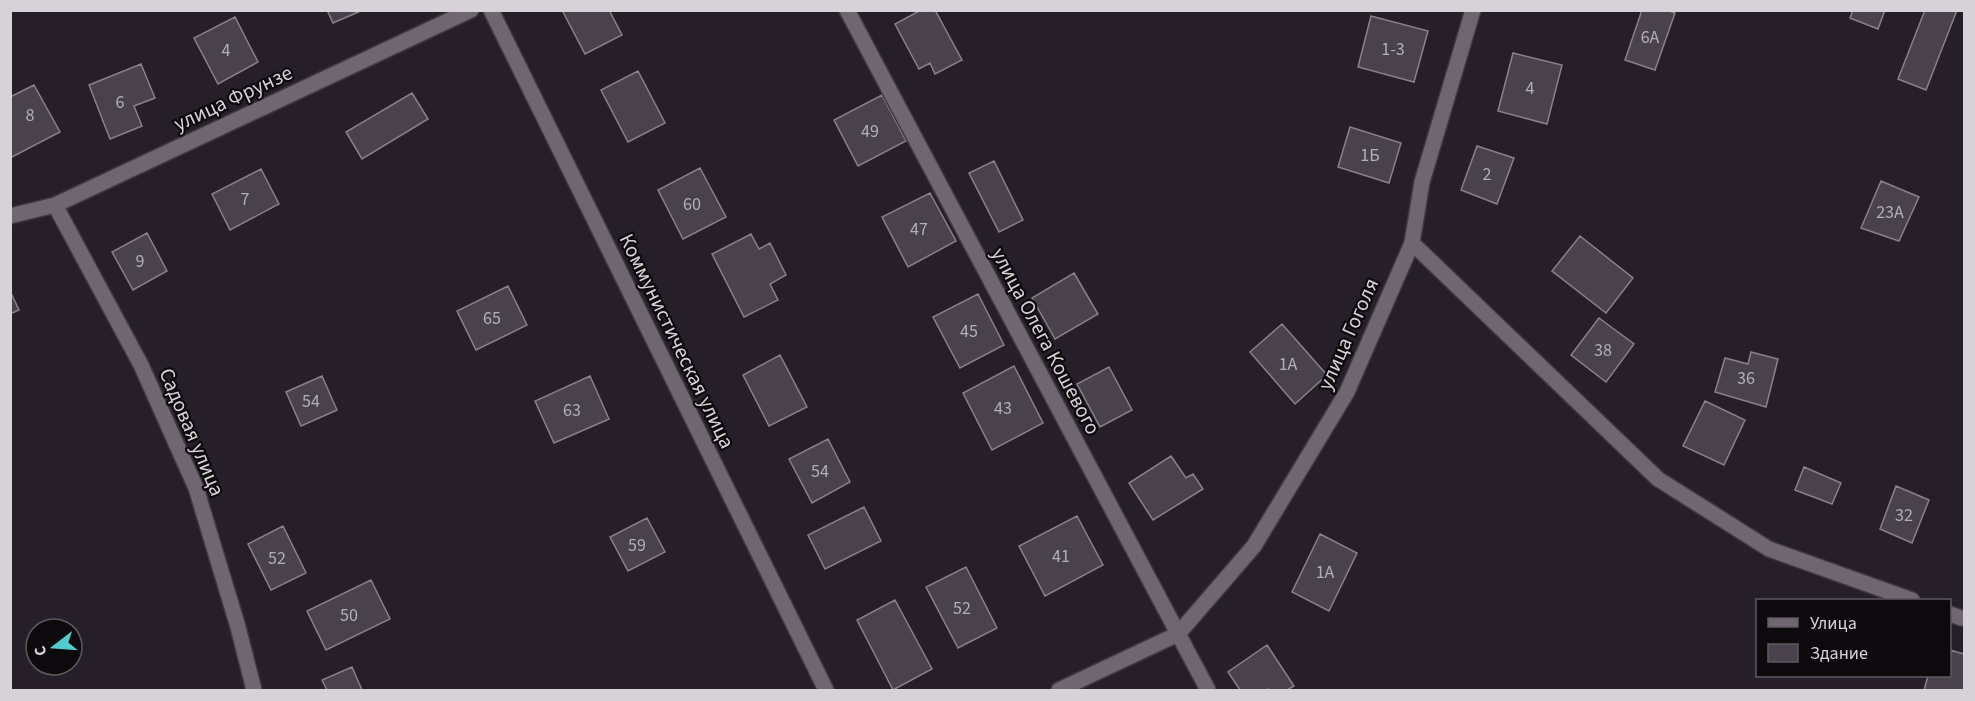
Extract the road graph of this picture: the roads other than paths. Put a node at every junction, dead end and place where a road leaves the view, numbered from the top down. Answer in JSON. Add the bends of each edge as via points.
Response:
{"nodes":[{"id":1,"x":471,"y":10,"type":"edge"},
{"id":2,"x":491,"y":10,"type":"edge"},
{"id":3,"x":847,"y":10,"type":"edge"},
{"id":4,"x":1473,"y":10,"type":"edge"},
{"id":5,"x":55,"y":205,"type":"junction"},
{"id":6,"x":10,"y":216,"type":"edge"},
{"id":7,"x":1412,"y":243,"type":"junction"},
{"id":8,"x":1909,"y":599,"type":"edge"},
{"id":9,"x":1178,"y":634,"type":"junction"},
{"id":10,"x":254,"y":690,"type":"edge"},
{"id":11,"x":826,"y":690,"type":"edge"},
{"id":12,"x":1059,"y":690,"type":"edge"},
{"id":13,"x":1208,"y":690,"type":"edge"}],
"edges":[{"from":1,"to":5,"type":"street","name":"улица Фрунзе"},
{"from":2,"to":11,"type":"street","name":"Коммунистическая улица"},
{"from":3,"to":9,"type":"street","name":"улица Олега Кошевого"},
{"from":4,"to":7,"type":"street","name":"улица Гоголя","via":[[1422,182]]},
{"from":5,"to":6,"type":"street","name":"улица Фрунзе"},
{"from":5,"to":10,"type":"street","name":"Садовая улица","via":[[141,365],[196,488]]},
{"from":7,"to":8,"type":"street","via":[[1658,479],[1769,549]]},
{"from":7,"to":9,"type":"street","name":"улица Гоголя","via":[[1341,403],[1254,546]]},
{"from":9,"to":12,"type":"street"},
{"from":9,"to":13,"type":"street","name":"улица Олега Кошевого"}]}
